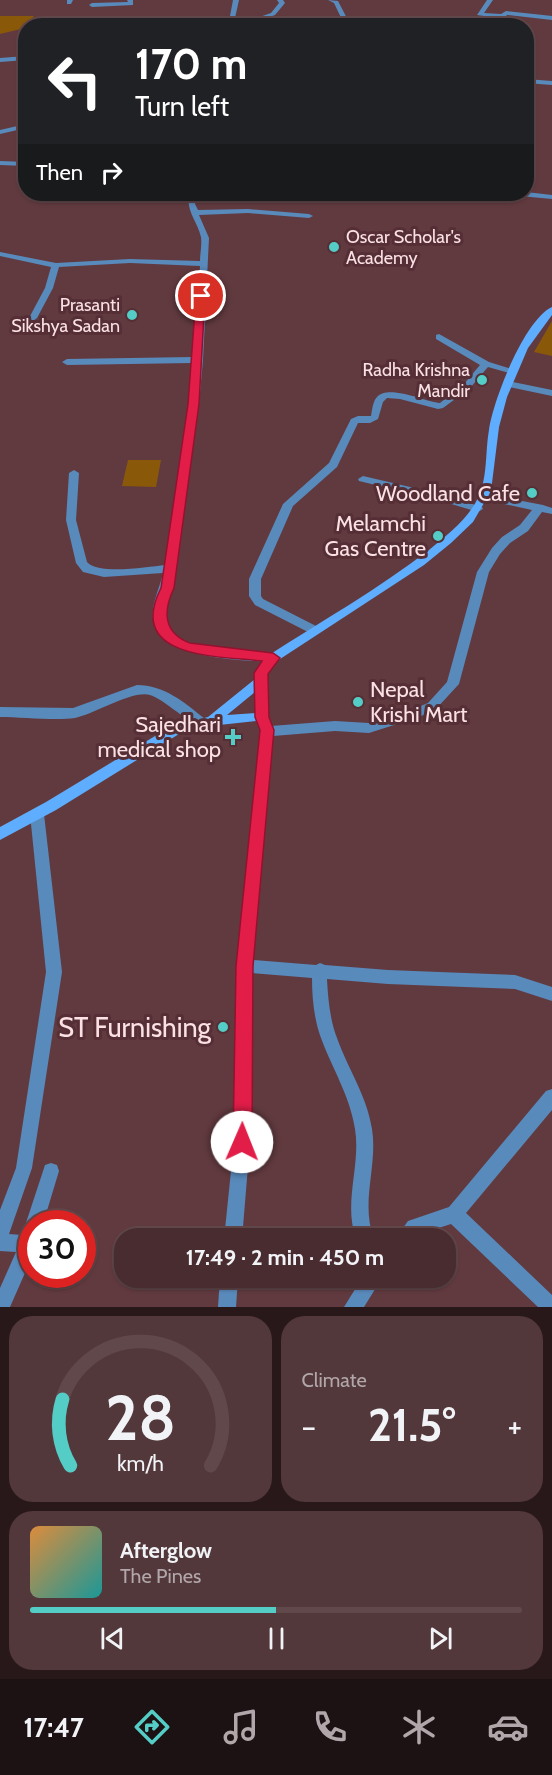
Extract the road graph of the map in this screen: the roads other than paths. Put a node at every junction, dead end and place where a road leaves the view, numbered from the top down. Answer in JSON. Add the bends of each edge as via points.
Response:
{"nodes":[{"id":1,"x":130,"y":0,"type":"edge"},
{"id":2,"x":236,"y":0,"type":"edge"},
{"id":3,"x":280,"y":0,"type":"edge"},
{"id":4,"x":331,"y":0,"type":"edge"},
{"id":5,"x":490,"y":0,"type":"edge"},
{"id":6,"x":92,"y":5,"type":"dead end"},
{"id":7,"x":502,"y":16,"type":"joint"},
{"id":8,"x":136,"y":18,"type":"edge"},
{"id":9,"x":164,"y":18,"type":"edge"},
{"id":10,"x":230,"y":18,"type":"edge"},
{"id":11,"x":261,"y":18,"type":"edge"},
{"id":12,"x":344,"y":18,"type":"edge"},
{"id":13,"x":552,"y":18,"type":"edge"},
{"id":14,"x":18,"y":59,"type":"edge"},
{"id":15,"x":0,"y":60,"type":"edge"},
{"id":16,"x":534,"y":82,"type":"edge"},
{"id":17,"x":552,"y":83,"type":"edge"},
{"id":18,"x":18,"y":124,"type":"edge"},
{"id":19,"x":0,"y":125,"type":"edge"},
{"id":20,"x":18,"y":126,"type":"edge"},
{"id":21,"x":0,"y":132,"type":"edge"},
{"id":22,"x":0,"y":163,"type":"edge"},
{"id":23,"x":18,"y":164,"type":"edge"},
{"id":24,"x":534,"y":195,"type":"edge"},
{"id":25,"x":552,"y":197,"type":"edge"},
{"id":26,"x":191,"y":201,"type":"edge"},
{"id":27,"x":193,"y":213,"type":"junction"},
{"id":28,"x":309,"y":216,"type":"dead end"},
{"id":29,"x":0,"y":254,"type":"edge"},
{"id":30,"x":204,"y":264,"type":"junction"},
{"id":31,"x":56,"y":265,"type":"junction"},
{"id":32,"x":552,"y":310,"type":"edge"},
{"id":33,"x":33,"y":318,"type":"dead end"},
{"id":34,"x":439,"y":337,"type":"dead end"},
{"id":35,"x":198,"y":360,"type":"junction"},
{"id":36,"x":67,"y":362,"type":"dead end"},
{"id":37,"x":486,"y":364,"type":"junction"},
{"id":38,"x":513,"y":370,"type":"junction"},
{"id":39,"x":508,"y":384,"type":"junction"},
{"id":40,"x":552,"y":393,"type":"edge"},
{"id":41,"x":74,"y":473,"type":"dead end"},
{"id":42,"x":363,"y":478,"type":"dead end"},
{"id":43,"x":485,"y":497,"type":"junction"},
{"id":44,"x":539,"y":507,"type":"junction"},
{"id":45,"x":478,"y":509,"type":"junction"},
{"id":46,"x":552,"y":511,"type":"edge"},
{"id":47,"x":170,"y":569,"type":"junction"},
{"id":48,"x":314,"y":630,"type":"junction"},
{"id":49,"x":273,"y":658,"type":"junction"},
{"id":50,"x":261,"y":681,"type":"junction"},
{"id":51,"x":0,"y":712,"type":"edge"},
{"id":52,"x":206,"y":722,"type":"junction"},
{"id":53,"x":264,"y":724,"type":"junction"},
{"id":54,"x":37,"y":814,"type":"junction"},
{"id":55,"x":0,"y":834,"type":"edge"},
{"id":56,"x":245,"y":966,"type":"junction"},
{"id":57,"x":320,"y":970,"type":"junction"},
{"id":58,"x":552,"y":994,"type":"edge"},
{"id":59,"x":552,"y":1097,"type":"edge"},
{"id":60,"x":51,"y":1171,"type":"dead end"},
{"id":61,"x":38,"y":1210,"type":"edge"},
{"id":62,"x":454,"y":1214,"type":"junction"},
{"id":63,"x":234,"y":1228,"type":"edge"},
{"id":64,"x":360,"y":1228,"type":"edge"},
{"id":65,"x":413,"y":1228,"type":"edge"},
{"id":66,"x":0,"y":1234,"type":"edge"},
{"id":67,"x":18,"y":1240,"type":"edge"},
{"id":68,"x":0,"y":1242,"type":"edge"},
{"id":69,"x":18,"y":1267,"type":"edge"},
{"id":70,"x":228,"y":1288,"type":"edge"},
{"id":71,"x":366,"y":1288,"type":"edge"},
{"id":72,"x":1,"y":1307,"type":"edge"},
{"id":73,"x":227,"y":1307,"type":"edge"},
{"id":74,"x":353,"y":1307,"type":"edge"},
{"id":75,"x":551,"y":1307,"type":"edge"}],
"edges":[{"from":1,"to":6,"type":"street","via":[[131,4]]},
{"from":2,"to":10,"type":"street"},
{"from":3,"to":11,"type":"street","via":[[282,3],[273,14]]},
{"from":4,"to":12,"type":"street"},
{"from":5,"to":7,"type":"street","via":[[480,15]]},
{"from":7,"to":13,"type":"street"},
{"from":8,"to":9,"type":"street"},
{"from":14,"to":15,"type":"street"},
{"from":16,"to":17,"type":"street"},
{"from":18,"to":19,"type":"street"},
{"from":20,"to":21,"type":"street"},
{"from":22,"to":23,"type":"street"},
{"from":24,"to":25,"type":"street"},
{"from":26,"to":27,"type":"street"},
{"from":27,"to":28,"type":"street","via":[[248,211]]},
{"from":27,"to":30,"type":"street","via":[[205,238]]},
{"from":29,"to":31,"type":"street"},
{"from":30,"to":31,"type":"street","via":[[130,261]]},
{"from":30,"to":35,"type":"street"},
{"from":31,"to":33,"type":"street"},
{"from":32,"to":38,"type":"main road","via":[[541,320]]},
{"from":34,"to":37,"type":"street"},
{"from":35,"to":36,"type":"street"},
{"from":35,"to":47,"type":"street"},
{"from":37,"to":38,"type":"street"},
{"from":37,"to":48,"type":"street","via":[[443,405],[391,394],[383,396],[375,417],[354,422],[333,465],[288,504],[255,579],[255,596],[259,602]]},
{"from":38,"to":39,"type":"main road"},
{"from":39,"to":40,"type":"street"},
{"from":39,"to":43,"type":"main road","via":[[494,425]]},
{"from":41,"to":47,"type":"street","via":[[71,520],[87,569],[104,573]]},
{"from":42,"to":45,"type":"street"},
{"from":43,"to":44,"type":"street"},
{"from":43,"to":45,"type":"main road"},
{"from":44,"to":46,"type":"street"},
{"from":44,"to":53,"type":"street","via":[[524,528],[496,551],[483,572],[453,684],[432,706],[369,728]]},
{"from":45,"to":48,"type":"main road","via":[[443,545]]},
{"from":47,"to":49,"type":"street","via":[[160,603],[160,624],[174,642],[194,649]]},
{"from":48,"to":49,"type":"main road"},
{"from":49,"to":50,"type":"main road","via":[[261,673]]},
{"from":50,"to":52,"type":"main road"},
{"from":50,"to":53,"type":"main road"},
{"from":51,"to":52,"type":"street","via":[[74,713],[136,690],[151,690]]},
{"from":52,"to":53,"type":"main road"},
{"from":52,"to":54,"type":"main road","via":[[175,730]]},
{"from":53,"to":56,"type":"street"},
{"from":54,"to":55,"type":"main road"},
{"from":54,"to":66,"type":"street","via":[[54,972],[24,1168]]},
{"from":56,"to":57,"type":"street"},
{"from":56,"to":63,"type":"street","via":[[242,1142]]},
{"from":57,"to":58,"type":"street","via":[[515,982]]},
{"from":57,"to":64,"type":"street","via":[[319,987],[328,1036],[357,1100],[365,1142]]},
{"from":59,"to":62,"type":"street"},
{"from":60,"to":61,"type":"street"},
{"from":62,"to":65,"type":"street"},
{"from":62,"to":75,"type":"street"},
{"from":67,"to":68,"type":"street"},
{"from":69,"to":72,"type":"street"},
{"from":70,"to":73,"type":"street"},
{"from":71,"to":74,"type":"street"}]}
